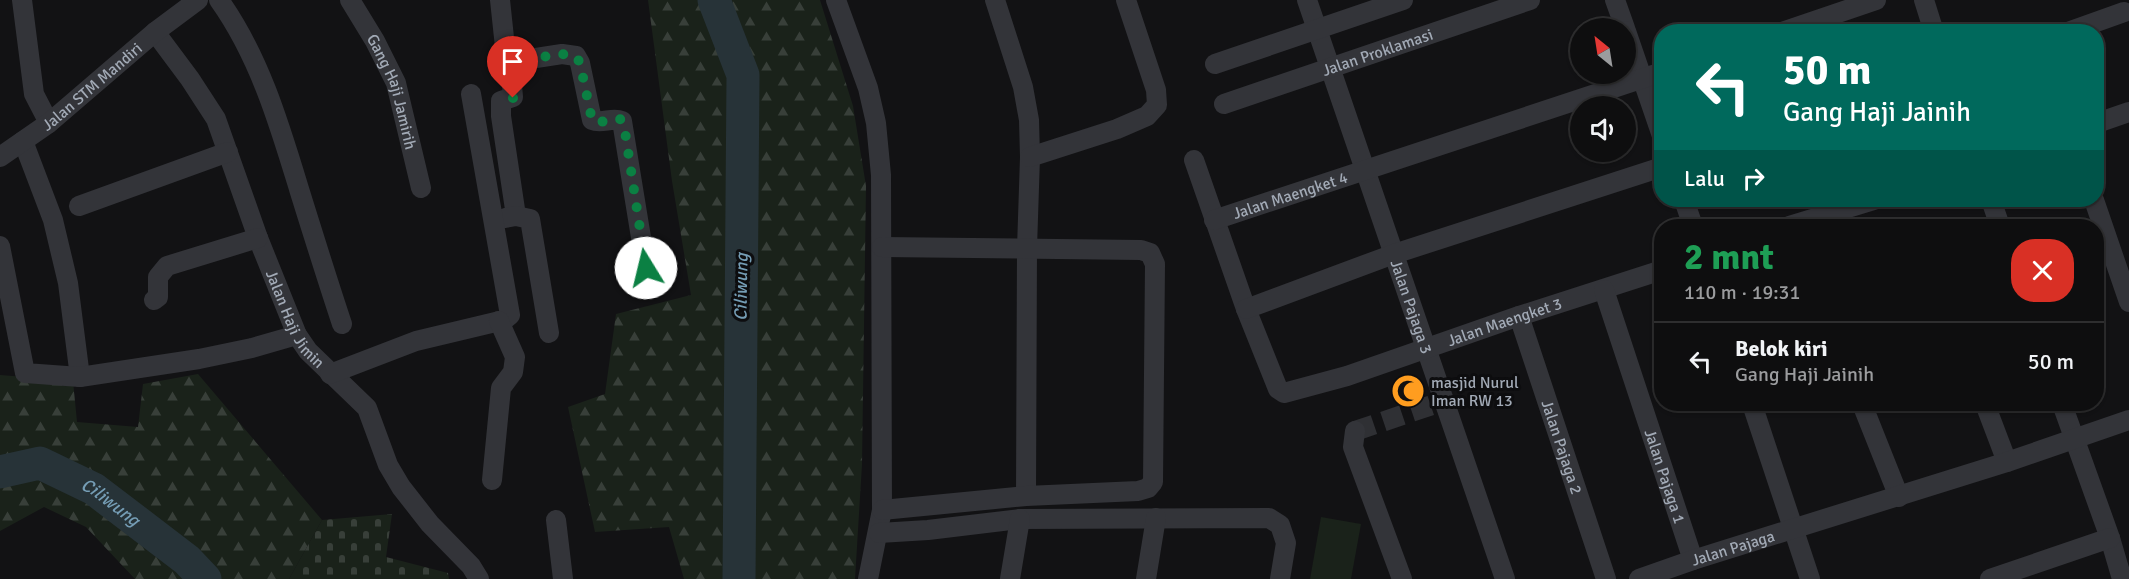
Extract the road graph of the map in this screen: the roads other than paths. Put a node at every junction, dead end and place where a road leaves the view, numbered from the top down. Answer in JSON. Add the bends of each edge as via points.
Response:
{"nodes":[{"id":1,"x":22,"y":0,"type":"edge"},
{"id":2,"x":198,"y":0,"type":"edge"},
{"id":3,"x":219,"y":0,"type":"edge"},
{"id":4,"x":500,"y":0,"type":"edge"},
{"id":5,"x":837,"y":0,"type":"edge"},
{"id":6,"x":995,"y":0,"type":"edge"},
{"id":7,"x":1126,"y":0,"type":"edge"},
{"id":8,"x":1307,"y":0,"type":"edge"},
{"id":9,"x":1403,"y":0,"type":"edge"},
{"id":10,"x":1530,"y":0,"type":"edge"},
{"id":11,"x":1615,"y":0,"type":"edge"},
{"id":12,"x":1876,"y":0,"type":"edge"},
{"id":13,"x":1924,"y":0,"type":"edge"},
{"id":14,"x":357,"y":2,"type":"edge"},
{"id":15,"x":176,"y":10,"type":"edge"},
{"id":16,"x":2124,"y":12,"type":"edge"},
{"id":17,"x":1622,"y":18,"type":"edge"},
{"id":18,"x":1806,"y":24,"type":"edge"},
{"id":19,"x":1932,"y":24,"type":"edge"},
{"id":20,"x":2090,"y":24,"type":"edge"},
{"id":21,"x":1317,"y":28,"type":"junction"},
{"id":22,"x":155,"y":32,"type":"junction"},
{"id":23,"x":1636,"y":58,"type":"edge"},
{"id":24,"x":510,"y":62,"type":"junction"},
{"id":25,"x":1215,"y":64,"type":"dead end"},
{"id":26,"x":1330,"y":67,"type":"junction"},
{"id":27,"x":1654,"y":75,"type":"edge"},
{"id":28,"x":1643,"y":78,"type":"junction"},
{"id":29,"x":471,"y":94,"type":"dead end"},
{"id":30,"x":1224,"y":104,"type":"dead end"},
{"id":31,"x":1654,"y":112,"type":"edge"},
{"id":32,"x":2129,"y":112,"type":"edge"},
{"id":33,"x":2104,"y":121,"type":"edge"},
{"id":34,"x":49,"y":123,"type":"junction"},
{"id":35,"x":23,"y":141,"type":"junction"},
{"id":36,"x":228,"y":153,"type":"junction"},
{"id":37,"x":0,"y":157,"type":"edge"},
{"id":38,"x":1030,"y":157,"type":"junction"},
{"id":39,"x":1194,"y":160,"type":"dead end"},
{"id":40,"x":1365,"y":169,"type":"junction"},
{"id":41,"x":1654,"y":170,"type":"edge"},
{"id":42,"x":421,"y":188,"type":"dead end"},
{"id":43,"x":79,"y":206,"type":"dead end"},
{"id":44,"x":1853,"y":207,"type":"edge"},
{"id":45,"x":516,"y":216,"type":"junction"},
{"id":46,"x":493,"y":219,"type":"junction"},
{"id":47,"x":1818,"y":219,"type":"edge"},
{"id":48,"x":1214,"y":220,"type":"junction"},
{"id":49,"x":2104,"y":229,"type":"edge"},
{"id":50,"x":258,"y":238,"type":"junction"},
{"id":51,"x":0,"y":246,"type":"edge"},
{"id":52,"x":882,"y":247,"type":"junction"},
{"id":53,"x":1027,"y":248,"type":"junction"},
{"id":54,"x":1394,"y":254,"type":"junction"},
{"id":55,"x":646,"y":268,"type":"dead end"},
{"id":56,"x":1654,"y":273,"type":"edge"},
{"id":57,"x":1604,"y":290,"type":"junction"},
{"id":58,"x":154,"y":300,"type":"dead end"},
{"id":59,"x":2129,"y":302,"type":"edge"},
{"id":60,"x":1246,"y":309,"type":"junction"},
{"id":61,"x":1519,"y":316,"type":"junction"},
{"id":62,"x":499,"y":321,"type":"junction"},
{"id":63,"x":342,"y":324,"type":"dead end"},
{"id":64,"x":549,"y":333,"type":"dead end"},
{"id":65,"x":297,"y":335,"type":"junction"},
{"id":66,"x":1427,"y":349,"type":"junction"},
{"id":67,"x":330,"y":374,"type":"junction"},
{"id":68,"x":80,"y":377,"type":"junction"},
{"id":69,"x":1754,"y":411,"type":"edge"},
{"id":70,"x":1865,"y":411,"type":"edge"},
{"id":71,"x":1988,"y":411,"type":"edge"},
{"id":72,"x":2064,"y":411,"type":"edge"},
{"id":73,"x":2129,"y":420,"type":"edge"},
{"id":74,"x":1355,"y":431,"type":"dead end"},
{"id":75,"x":2074,"y":438,"type":"junction"},
{"id":76,"x":2007,"y":462,"type":"junction"},
{"id":77,"x":492,"y":480,"type":"dead end"},
{"id":78,"x":1026,"y":496,"type":"junction"},
{"id":79,"x":1899,"y":497,"type":"junction"},
{"id":80,"x":882,"y":510,"type":"junction"},
{"id":81,"x":1156,"y":518,"type":"junction"},
{"id":82,"x":1020,"y":519,"type":"junction"},
{"id":83,"x":556,"y":520,"type":"dead end"},
{"id":84,"x":1793,"y":529,"type":"junction"},
{"id":85,"x":879,"y":533,"type":"junction"},
{"id":86,"x":2110,"y":538,"type":"junction"},
{"id":87,"x":1693,"y":560,"type":"junction"},
{"id":88,"x":480,"y":579,"type":"edge"},
{"id":89,"x":563,"y":579,"type":"edge"},
{"id":90,"x":868,"y":579,"type":"edge"},
{"id":91,"x":1010,"y":579,"type":"edge"},
{"id":92,"x":1146,"y":579,"type":"edge"},
{"id":93,"x":1280,"y":579,"type":"edge"},
{"id":94,"x":1402,"y":579,"type":"edge"},
{"id":95,"x":1505,"y":579,"type":"edge"},
{"id":96,"x":1606,"y":579,"type":"edge"},
{"id":97,"x":1639,"y":579,"type":"edge"},
{"id":98,"x":1810,"y":579,"type":"edge"},
{"id":99,"x":1990,"y":579,"type":"edge"},
{"id":100,"x":2122,"y":579,"type":"edge"}],
"edges":[{"from":1,"to":34,"type":"street","via":[[34,94]]},
{"from":2,"to":15,"type":"street","name":"Jalan STM Mandiri"},
{"from":3,"to":63,"type":"street","via":[[232,18],[277,115]]},
{"from":4,"to":24,"type":"street"},
{"from":5,"to":52,"type":"street","via":[[876,123]]},
{"from":6,"to":38,"type":"street","via":[[1023,87]]},
{"from":7,"to":38,"type":"street","via":[[1156,90],[1157,105],[1147,116],[1127,125]]},
{"from":8,"to":21,"type":"street","name":"Jalan Pajaga 3"},
{"from":9,"to":21,"type":"street"},
{"from":10,"to":26,"type":"street","name":"Jalan Proklamasi"},
{"from":11,"to":17,"type":"street"},
{"from":12,"to":18,"type":"street"},
{"from":13,"to":19,"type":"street"},
{"from":14,"to":42,"type":"street","name":"Gang Haji Jamirih","via":[[396,83]]},
{"from":15,"to":22,"type":"street","name":"Jalan STM Mandiri"},
{"from":16,"to":20,"type":"street"},
{"from":21,"to":25,"type":"street"},
{"from":21,"to":26,"type":"street","name":"Jalan Pajaga 3"},
{"from":22,"to":34,"type":"street","name":"Jalan STM Mandiri"},
{"from":22,"to":36,"type":"street","name":"Jalan Haji Jimin","via":[[211,110]]},
{"from":23,"to":28,"type":"street"},
{"from":24,"to":45,"type":"street","via":[[513,98],[501,101],[501,116]]},
{"from":24,"to":55,"type":"street","via":[[562,54],[576,56],[592,120],[622,121]]},
{"from":26,"to":30,"type":"street","name":"Jalan Proklamasi"},
{"from":26,"to":40,"type":"street","name":"Jalan Pajaga 3"},
{"from":27,"to":28,"type":"street","name":"Jalan Maengket 4"},
{"from":28,"to":31,"type":"street"},
{"from":28,"to":40,"type":"street","name":"Jalan Maengket 4"},
{"from":29,"to":46,"type":"street"},
{"from":32,"to":33,"type":"street"},
{"from":34,"to":35,"type":"street","name":"Jalan STM Mandiri"},
{"from":35,"to":37,"type":"street","name":"Jalan STM Mandiri"},
{"from":35,"to":68,"type":"street","via":[[53,220],[68,283]]},
{"from":36,"to":43,"type":"street"},
{"from":36,"to":50,"type":"street","name":"Jalan Haji Jimin"},
{"from":38,"to":53,"type":"street"},
{"from":39,"to":48,"type":"street"},
{"from":40,"to":48,"type":"street","name":"Jalan Maengket 4"},
{"from":40,"to":54,"type":"street","name":"Jalan Pajaga 3"},
{"from":41,"to":54,"type":"street"},
{"from":44,"to":47,"type":"street"},
{"from":45,"to":46,"type":"street"},
{"from":45,"to":64,"type":"street","via":[[530,219]]},
{"from":46,"to":62,"type":"street","via":[[510,315]]},
{"from":48,"to":60,"type":"street"},
{"from":49,"to":59,"type":"street"},
{"from":50,"to":58,"type":"street","via":[[167,266],[158,277],[158,297]]},
{"from":50,"to":65,"type":"street","name":"Jalan Haji Jimin"},
{"from":51,"to":68,"type":"street","via":[[25,373]]},
{"from":52,"to":53,"type":"street"},
{"from":52,"to":80,"type":"street"},
{"from":53,"to":78,"type":"street"},
{"from":53,"to":78,"type":"street","via":[[1141,250],[1150,253],[1155,275],[1153,482],[1138,491]]},
{"from":54,"to":60,"type":"street"},
{"from":54,"to":66,"type":"street","name":"Jalan Pajaga 3"},
{"from":56,"to":57,"type":"street","name":"Jalan Maengket 3"},
{"from":57,"to":61,"type":"street","name":"Jalan Maengket 3"},
{"from":57,"to":87,"type":"street","name":"Jalan Pajaga 1"},
{"from":60,"to":66,"type":"street","name":"Jalan Maengket 3","via":[[1278,389],[1284,393]]},
{"from":61,"to":66,"type":"street","name":"Jalan Maengket 3"},
{"from":61,"to":96,"type":"street","name":"Jalan Pajaga 2"},
{"from":62,"to":67,"type":"street","via":[[417,341]]},
{"from":62,"to":77,"type":"street","via":[[515,357],[513,372],[501,388]]},
{"from":65,"to":67,"type":"street","name":"Jalan Haji Jimin"},
{"from":65,"to":68,"type":"street","via":[[199,359]]},
{"from":66,"to":95,"type":"street","name":"Jalan Pajaga 3","via":[[1438,403]]},
{"from":67,"to":88,"type":"street","name":"Jalan Haji Jimin","via":[[367,408],[388,465],[410,501]]},
{"from":69,"to":84,"type":"street"},
{"from":70,"to":79,"type":"street"},
{"from":71,"to":76,"type":"street"},
{"from":72,"to":75,"type":"street"},
{"from":73,"to":75,"type":"street","name":"Jalan Pajaga"},
{"from":74,"to":94,"type":"street","via":[[1353,447]]},
{"from":75,"to":76,"type":"street","name":"Jalan Pajaga"},
{"from":75,"to":86,"type":"street"},
{"from":76,"to":79,"type":"street","name":"Jalan Pajaga"},
{"from":78,"to":80,"type":"street"},
{"from":79,"to":84,"type":"street","name":"Jalan Pajaga"},
{"from":80,"to":85,"type":"street"},
{"from":81,"to":82,"type":"street"},
{"from":81,"to":92,"type":"street"},
{"from":81,"to":93,"type":"street","via":[[1269,518],[1280,525],[1286,543]]},
{"from":82,"to":85,"type":"street"},
{"from":82,"to":91,"type":"street"},
{"from":83,"to":89,"type":"street"},
{"from":84,"to":87,"type":"street","name":"Jalan Pajaga"},
{"from":84,"to":98,"type":"street"},
{"from":85,"to":90,"type":"street"},
{"from":86,"to":99,"type":"street"},
{"from":86,"to":100,"type":"street"},
{"from":87,"to":97,"type":"street","name":"Jalan Pajaga"}]}
